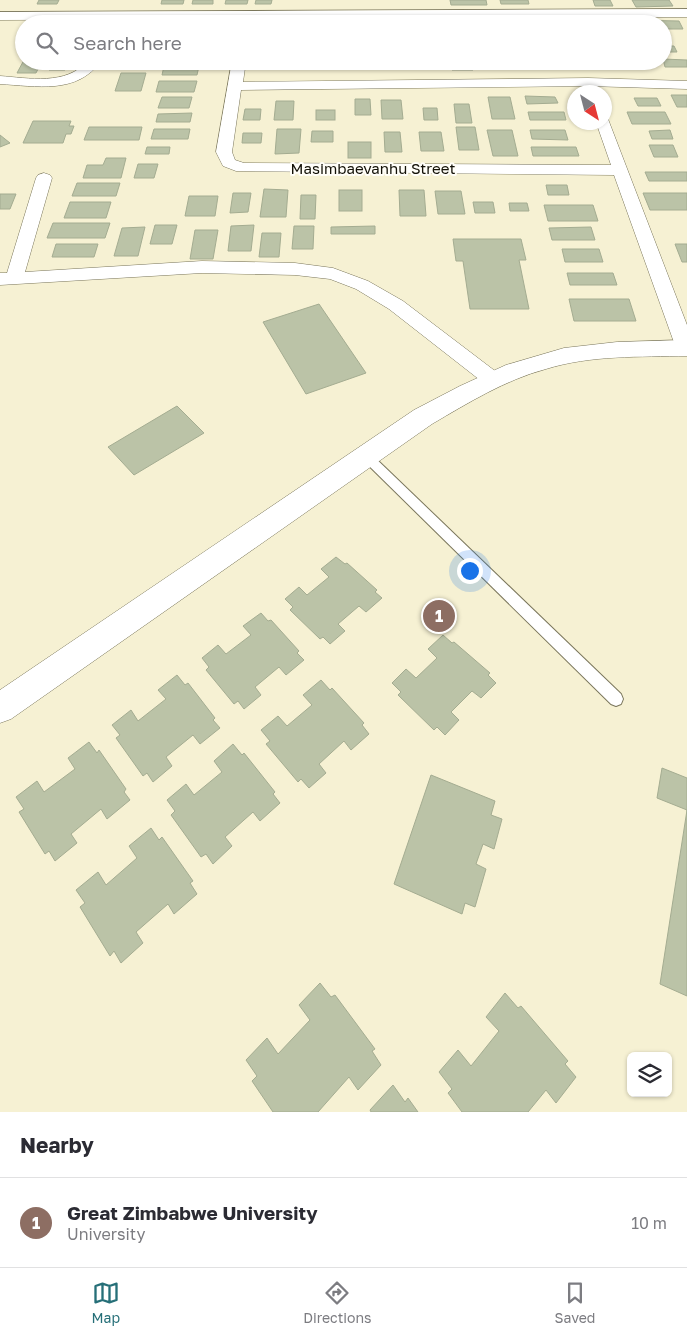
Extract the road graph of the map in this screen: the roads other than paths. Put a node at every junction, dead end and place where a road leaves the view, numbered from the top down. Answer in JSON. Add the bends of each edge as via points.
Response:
{"nodes":[{"id":1,"x":430,"y":0,"type":"edge"},
{"id":2,"x":558,"y":0,"type":"edge"},
{"id":3,"x":562,"y":13,"type":"junction"},
{"id":4,"x":687,"y":13,"type":"edge"},
{"id":5,"x":432,"y":14,"type":"junction"},
{"id":6,"x":394,"y":15,"type":"edge"},
{"id":7,"x":0,"y":16,"type":"edge"},
{"id":8,"x":15,"y":17,"type":"edge"},
{"id":9,"x":89,"y":70,"type":"edge"},
{"id":10,"x":238,"y":70,"type":"edge"},
{"id":11,"x":0,"y":80,"type":"edge"},
{"id":12,"x":687,"y":85,"type":"edge"},
{"id":13,"x":236,"y":86,"type":"junction"},
{"id":14,"x":567,"y":87,"type":"edge"},
{"id":15,"x":612,"y":87,"type":"edge"},
{"id":16,"x":606,"y":130,"type":"edge"},
{"id":17,"x":621,"y":170,"type":"junction"},
{"id":18,"x":44,"y":178,"type":"dead end"},
{"id":19,"x":7,"y":279,"type":"edge"},
{"id":20,"x":686,"y":348,"type":"edge"},
{"id":21,"x":492,"y":379,"type":"junction"},
{"id":22,"x":366,"y":456,"type":"junction"},
{"id":23,"x":616,"y":699,"type":"dead end"},
{"id":24,"x":0,"y":708,"type":"edge"}],
"edges":[{"from":1,"to":5,"type":"street"},
{"from":2,"to":3,"type":"street"},
{"from":3,"to":4,"type":"street"},
{"from":3,"to":5,"type":"street"},
{"from":5,"to":6,"type":"street"},
{"from":7,"to":8,"type":"street"},
{"from":9,"to":11,"type":"street","via":[[61,82]]},
{"from":10,"to":13,"type":"street","name":"Masimbaevanhu Street"},
{"from":12,"to":15,"type":"street"},
{"from":13,"to":14,"type":"street"},
{"from":13,"to":17,"type":"street","name":"Masimbaevanhu Street","via":[[224,152],[229,163],[242,168]]},
{"from":16,"to":17,"type":"street"},
{"from":17,"to":20,"type":"street"},
{"from":18,"to":19,"type":"street"},
{"from":19,"to":21,"type":"street","via":[[202,267],[295,269],[333,274],[362,285],[396,305]]},
{"from":20,"to":21,"type":"street","via":[[606,350],[548,360]]},
{"from":21,"to":22,"type":"street","via":[[423,417]]},
{"from":22,"to":23,"type":"lane"},
{"from":22,"to":24,"type":"street"}]}
